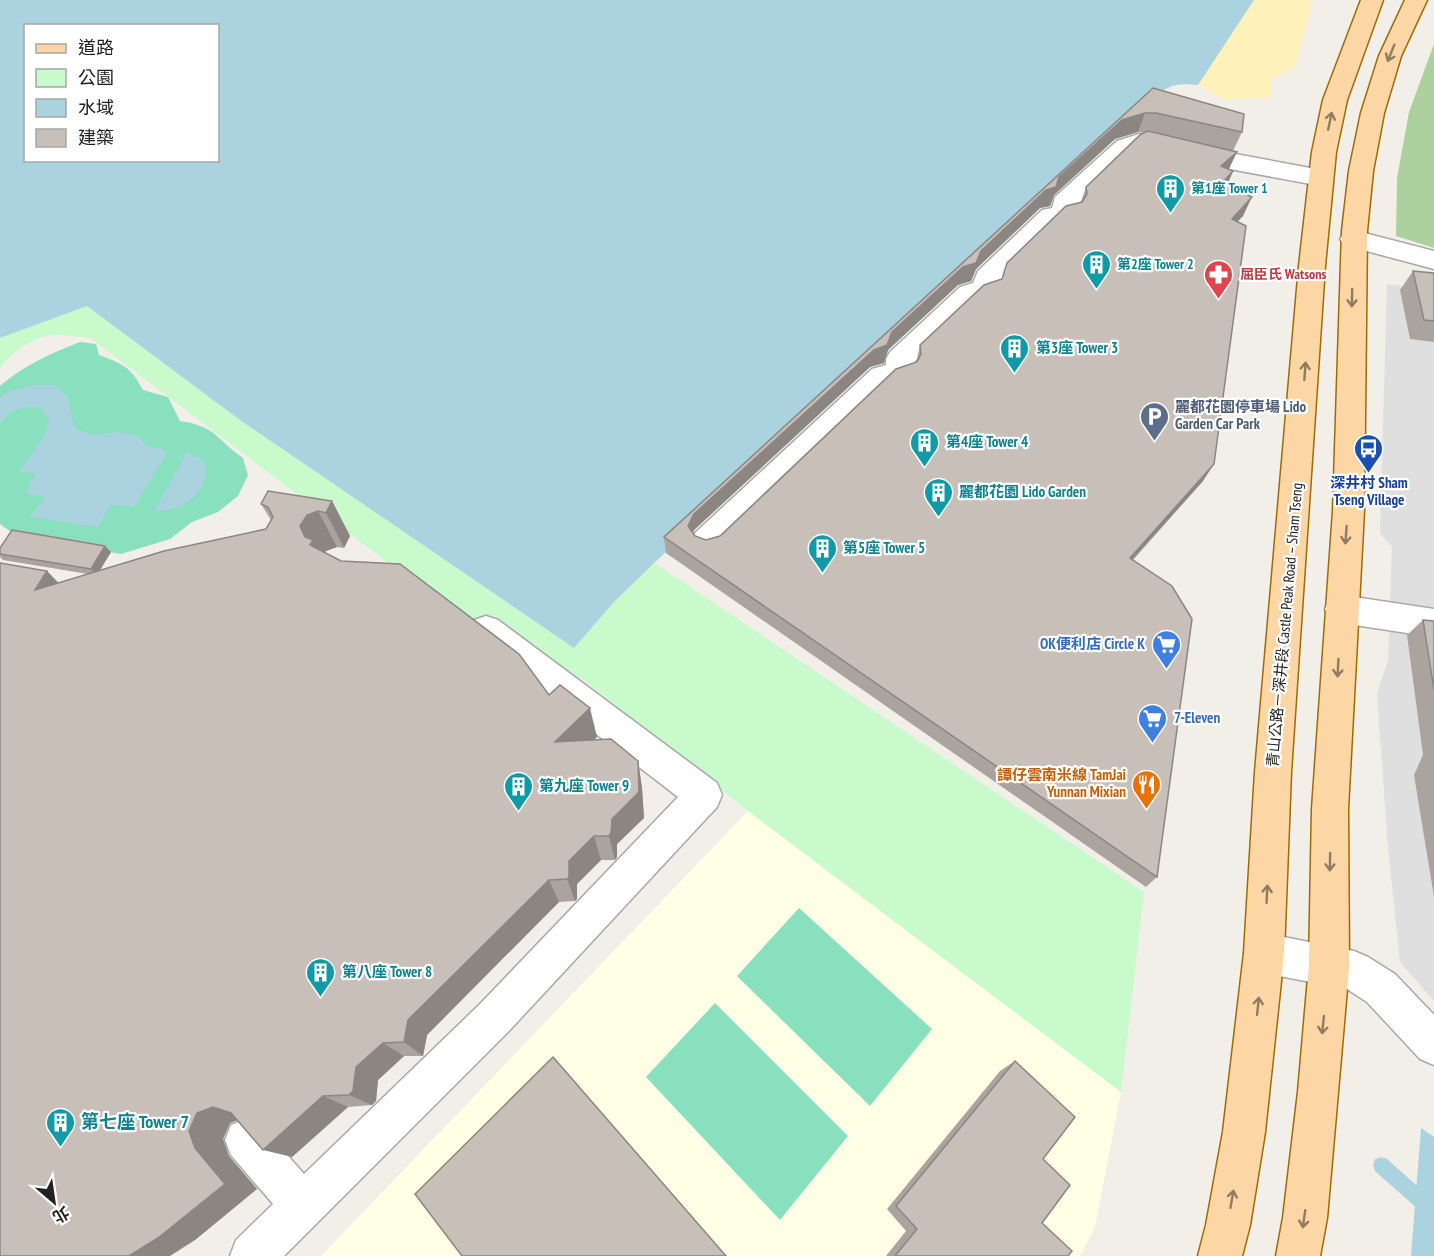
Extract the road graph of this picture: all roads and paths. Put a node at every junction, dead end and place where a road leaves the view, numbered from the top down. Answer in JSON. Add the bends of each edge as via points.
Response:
{"nodes":[{"id":1,"x":1372,"y":0,"type":"edge"},
{"id":2,"x":1416,"y":0,"type":"edge"},
{"id":3,"x":1321,"y":178,"type":"junction"},
{"id":4,"x":1353,"y":239,"type":"junction"},
{"id":5,"x":1434,"y":260,"type":"edge"},
{"id":6,"x":707,"y":541,"type":"edge"},
{"id":7,"x":1341,"y":609,"type":"junction"},
{"id":8,"x":463,"y":613,"type":"edge"},
{"id":9,"x":1434,"y":623,"type":"edge"},
{"id":10,"x":1264,"y":953,"type":"junction"},
{"id":11,"x":1329,"y":966,"type":"junction"},
{"id":12,"x":1434,"y":1045,"type":"edge"},
{"id":13,"x":246,"y":1140,"type":"edge"},
{"id":14,"x":302,"y":1205,"type":"junction"},
{"id":15,"x":252,"y":1256,"type":"edge"},
{"id":16,"x":1220,"y":1256,"type":"edge"},
{"id":17,"x":1298,"y":1256,"type":"edge"}],
"edges":[{"from":3,"to":1,"type":"main road","name":"青山公路－深井段 Castle Peak Road – Sham Tseng","one_way":true,"via":[[1335,100]]},
{"from":2,"to":4,"type":"main road","one_way":true,"via":[[1390,52],[1376,97],[1363,149]]},
{"from":3,"to":6,"type":"street","via":[[1149,141],[1125,146],[1064,204],[1065,213],[1051,216],[987,277],[986,289],[969,294],[900,359],[901,372],[882,376]]},
{"from":10,"to":3,"type":"main road","name":"青山公路－深井段 Castle Peak Road – Sham Tseng","one_way":true,"via":[[1273,772]]},
{"from":4,"to":5,"type":"street"},
{"from":4,"to":7,"type":"main road","one_way":true,"via":[[1350,473]]},
{"from":7,"to":9,"type":"street"},
{"from":7,"to":11,"type":"main road","one_way":true,"via":[[1331,790]]},
{"from":8,"to":14,"type":"street","via":[[704,795],[494,1018]]},
{"from":10,"to":11,"type":"street"},
{"from":16,"to":10,"type":"main road","name":"青山公路－深井段 Castle Peak Road – Sham Tseng","one_way":true,"via":[[1244,1132]]},
{"from":11,"to":12,"type":"street","via":[[1354,971],[1381,988]]},
{"from":11,"to":17,"type":"main road","one_way":true},
{"from":13,"to":14,"type":"street"},
{"from":14,"to":15,"type":"street"}]}
